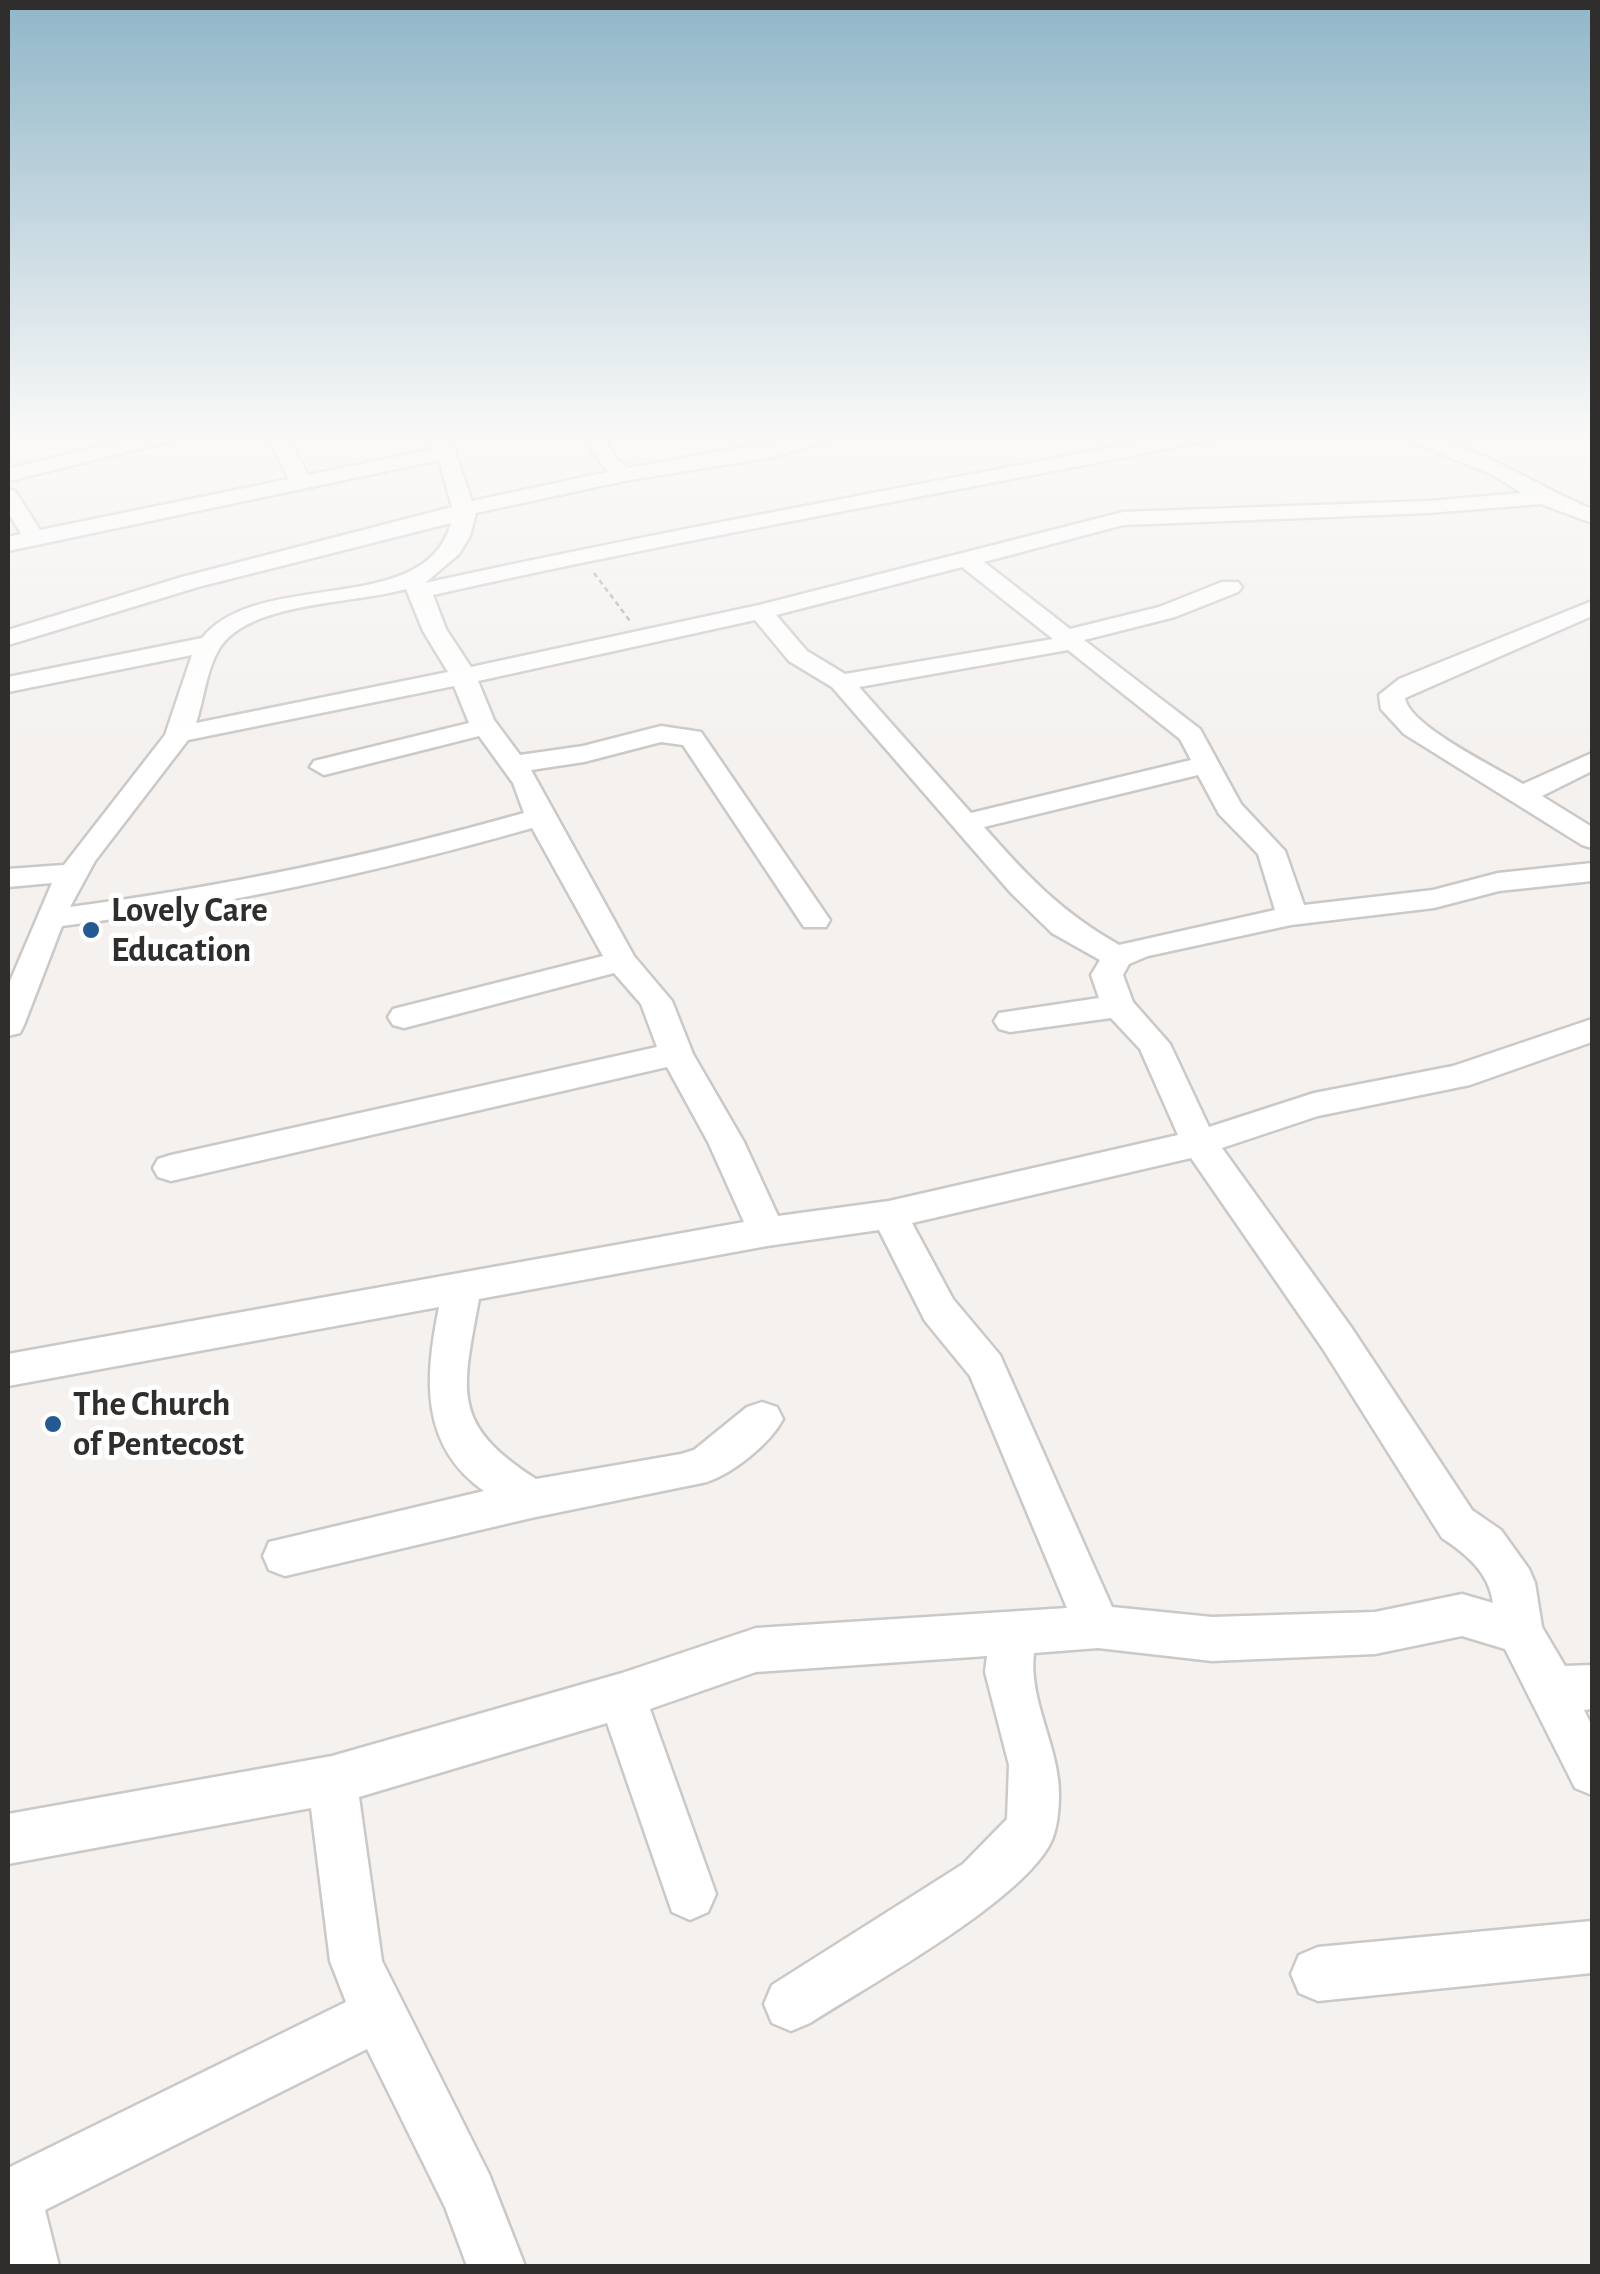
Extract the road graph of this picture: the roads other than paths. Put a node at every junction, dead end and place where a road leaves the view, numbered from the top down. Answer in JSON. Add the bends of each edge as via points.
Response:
{"nodes":[{"id":1,"x":352,"y":540,"type":"edge"},
{"id":2,"x":456,"y":540,"type":"edge"},
{"id":3,"x":631,"y":540,"type":"edge"},
{"id":4,"x":1039,"y":540,"type":"edge"},
{"id":5,"x":966,"y":559,"type":"junction"},
{"id":6,"x":414,"y":585,"type":"junction"},
{"id":7,"x":1230,"y":587,"type":"dead end"},
{"id":8,"x":1592,"y":608,"type":"edge"},
{"id":9,"x":761,"y":612,"type":"junction"},
{"id":10,"x":8,"y":638,"type":"edge"},
{"id":11,"x":1069,"y":639,"type":"junction"},
{"id":12,"x":209,"y":644,"type":"junction"},
{"id":13,"x":53,"y":674,"type":"junction"},
{"id":14,"x":463,"y":676,"type":"junction"},
{"id":15,"x":841,"y":682,"type":"junction"},
{"id":16,"x":8,"y":684,"type":"edge"},
{"id":17,"x":485,"y":727,"type":"junction"},
{"id":18,"x":180,"y":734,"type":"junction"},
{"id":19,"x":1592,"y":761,"type":"edge"},
{"id":20,"x":510,"y":764,"type":"junction"},
{"id":21,"x":1206,"y":765,"type":"junction"},
{"id":22,"x":324,"y":766,"type":"dead end"},
{"id":23,"x":1522,"y":795,"type":"junction"},
{"id":24,"x":540,"y":818,"type":"junction"},
{"id":25,"x":965,"y":823,"type":"junction"},
{"id":26,"x":1592,"y":838,"type":"edge"},
{"id":27,"x":73,"y":873,"type":"junction"},
{"id":28,"x":1589,"y":875,"type":"edge"},
{"id":29,"x":8,"y":878,"type":"edge"},
{"id":30,"x":1291,"y":916,"type":"junction"},
{"id":31,"x":54,"y":918,"type":"junction"},
{"id":32,"x":815,"y":920,"type":"dead end"},
{"id":33,"x":1117,"y":957,"type":"junction"},
{"id":34,"x":621,"y":961,"type":"junction"},
{"id":35,"x":1118,"y":1006,"type":"junction"},
{"id":36,"x":404,"y":1017,"type":"dead end"},
{"id":37,"x":1010,"y":1021,"type":"dead end"},
{"id":38,"x":8,"y":1026,"type":"edge"},
{"id":39,"x":1592,"y":1030,"type":"edge"},
{"id":40,"x":676,"y":1054,"type":"junction"},
{"id":41,"x":1198,"y":1143,"type":"junction"},
{"id":42,"x":172,"y":1168,"type":"dead end"},
{"id":43,"x":889,"y":1215,"type":"junction"},
{"id":44,"x":767,"y":1232,"type":"junction"},
{"id":45,"x":462,"y":1290,"type":"junction"},
{"id":46,"x":8,"y":1370,"type":"edge"},
{"id":47,"x":762,"y":1419,"type":"dead end"},
{"id":48,"x":531,"y":1499,"type":"junction"},
{"id":49,"x":284,"y":1556,"type":"dead end"},
{"id":50,"x":1098,"y":1627,"type":"junction"},
{"id":51,"x":1520,"y":1632,"type":"junction"},
{"id":52,"x":1014,"y":1635,"type":"junction"},
{"id":53,"x":1573,"y":1689,"type":"edge"},
{"id":54,"x":622,"y":1696,"type":"junction"},
{"id":55,"x":1592,"y":1771,"type":"edge"},
{"id":56,"x":332,"y":1780,"type":"junction"},
{"id":57,"x":8,"y":1839,"type":"edge"},
{"id":58,"x":690,"y":1894,"type":"dead end"},
{"id":59,"x":1592,"y":1946,"type":"edge"},
{"id":60,"x":1318,"y":1974,"type":"dead end"},
{"id":61,"x":790,"y":2004,"type":"dead end"},
{"id":62,"x":378,"y":2015,"type":"junction"},
{"id":63,"x":10,"y":2196,"type":"edge"},
{"id":64,"x":30,"y":2266,"type":"edge"},
{"id":65,"x":496,"y":2266,"type":"edge"}],
"edges":[{"from":1,"to":10,"type":"street"},
{"from":2,"to":6,"type":"street"},
{"from":3,"to":6,"type":"street"},
{"from":4,"to":5,"type":"street"},
{"from":5,"to":9,"type":"street"},
{"from":5,"to":11,"type":"street"},
{"from":6,"to":12,"type":"street","via":[[260,612],[230,624]]},
{"from":6,"to":14,"type":"street"},
{"from":7,"to":11,"type":"street"},
{"from":8,"to":23,"type":"street","via":[[1392,695],[1394,709],[1413,728]]},
{"from":9,"to":14,"type":"street"},
{"from":9,"to":15,"type":"street","via":[[798,656]]},
{"from":10,"to":13,"type":"street","via":[[26,663]]},
{"from":11,"to":15,"type":"street","via":[[933,670]]},
{"from":11,"to":21,"type":"street","via":[[1191,735]]},
{"from":12,"to":13,"type":"street"},
{"from":12,"to":18,"type":"street"},
{"from":13,"to":16,"type":"street"},
{"from":14,"to":17,"type":"street"},
{"from":14,"to":18,"type":"street"},
{"from":15,"to":25,"type":"street"},
{"from":17,"to":20,"type":"street"},
{"from":17,"to":22,"type":"street"},
{"from":18,"to":27,"type":"street"},
{"from":19,"to":23,"type":"street"},
{"from":20,"to":24,"type":"street","via":[[526,782]]},
{"from":20,"to":32,"type":"street","via":[[661,734],[692,738]]},
{"from":21,"to":25,"type":"street"},
{"from":21,"to":30,"type":"street","via":[[1229,808],[1272,850]]},
{"from":23,"to":26,"type":"street"},
{"from":24,"to":31,"type":"street","via":[[196,900]]},
{"from":24,"to":34,"type":"street"},
{"from":25,"to":33,"type":"street","via":[[1063,926]]},
{"from":27,"to":29,"type":"street"},
{"from":27,"to":31,"type":"street"},
{"from":28,"to":30,"type":"street","via":[[1498,882],[1434,899]]},
{"from":30,"to":33,"type":"street"},
{"from":31,"to":38,"type":"street"},
{"from":33,"to":35,"type":"street","via":[[1107,975]]},
{"from":34,"to":36,"type":"street"},
{"from":34,"to":40,"type":"street","via":[[656,1001]]},
{"from":35,"to":37,"type":"street"},
{"from":35,"to":41,"type":"street","via":[[1154,1044]]},
{"from":39,"to":41,"type":"street","via":[[1458,1077],[1314,1104]]},
{"from":40,"to":42,"type":"street"},
{"from":40,"to":44,"type":"street"},
{"from":41,"to":43,"type":"street"},
{"from":41,"to":51,"type":"street","via":[[1457,1524],[1486,1544],[1514,1583]]},
{"from":43,"to":44,"type":"street"},
{"from":43,"to":50,"type":"street","via":[[938,1310],[986,1366]]},
{"from":44,"to":45,"type":"street"},
{"from":45,"to":46,"type":"street"},
{"from":45,"to":48,"type":"street","via":[[446,1382],[453,1419],[472,1456]]},
{"from":47,"to":48,"type":"street","via":[[707,1464]]},
{"from":48,"to":49,"type":"street"},
{"from":50,"to":51,"type":"street","via":[[1230,1639],[1375,1634],[1462,1615]]},
{"from":50,"to":52,"type":"street"},
{"from":51,"to":53,"type":"street"},
{"from":52,"to":54,"type":"street","via":[[756,1650]]},
{"from":52,"to":61,"type":"street","via":[[1008,1672],[1032,1765],[1030,1831],[982,1882]]},
{"from":53,"to":55,"type":"street","via":[[1570,1734]]},
{"from":54,"to":56,"type":"street"},
{"from":54,"to":58,"type":"street"},
{"from":56,"to":57,"type":"street"},
{"from":56,"to":62,"type":"street","via":[[356,1962]]},
{"from":59,"to":60,"type":"street"},
{"from":62,"to":63,"type":"street"},
{"from":62,"to":65,"type":"street","via":[[469,2194]]},
{"from":63,"to":64,"type":"street"}]}
